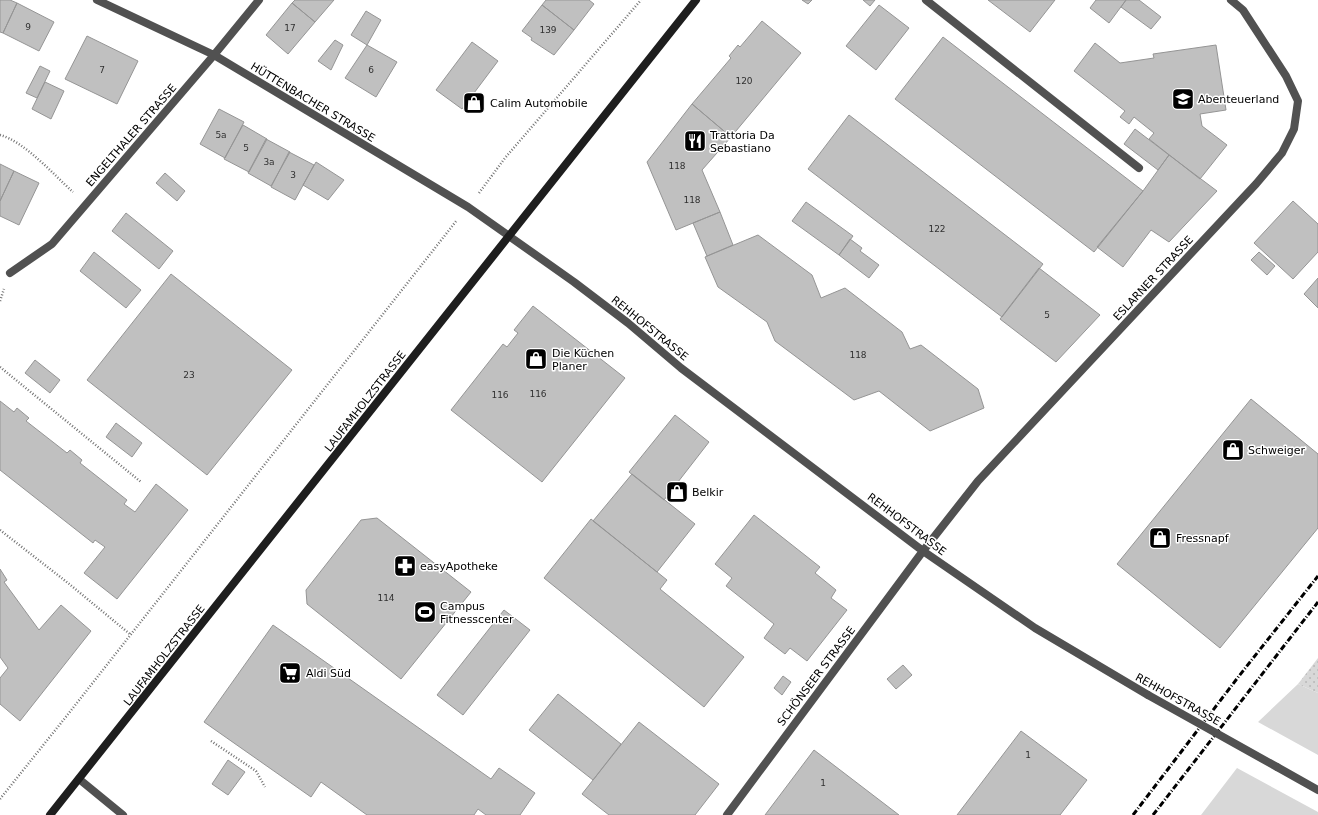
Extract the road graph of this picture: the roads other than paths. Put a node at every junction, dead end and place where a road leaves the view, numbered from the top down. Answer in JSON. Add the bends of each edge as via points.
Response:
{"nodes":[{"id":1,"x":97,"y":0,"type":"edge"},
{"id":2,"x":259,"y":0,"type":"edge"},
{"id":3,"x":696,"y":0,"type":"edge"},
{"id":4,"x":926,"y":0,"type":"edge"},
{"id":5,"x":1231,"y":0,"type":"edge"},
{"id":6,"x":214,"y":55,"type":"junction"},
{"id":7,"x":1139,"y":168,"type":"dead end"},
{"id":8,"x":510,"y":236,"type":"junction"},
{"id":9,"x":10,"y":273,"type":"dead end"},
{"id":10,"x":923,"y":551,"type":"junction"},
{"id":11,"x":79,"y":779,"type":"junction"},
{"id":12,"x":1318,"y":790,"type":"edge"},
{"id":13,"x":50,"y":815,"type":"edge"},
{"id":14,"x":123,"y":815,"type":"edge"},
{"id":15,"x":727,"y":815,"type":"edge"}],
"edges":[{"from":1,"to":6,"type":"street","name":"HÜTTENBACHER STRASSE"},
{"from":2,"to":6,"type":"street","name":"ENGELTHALER STRASSE"},
{"from":3,"to":8,"type":"main road","name":"LAUFAMHOLZSTRASSE"},
{"from":4,"to":7,"type":"street"},
{"from":5,"to":10,"type":"street","name":"ESLARNER STRASSE","via":[[1243,10],[1286,76],[1298,102],[1294,129],[1282,153],[1256,184],[978,481]]},
{"from":6,"to":8,"type":"street","name":"HÜTTENBACHER STRASSE","via":[[468,207]]},
{"from":6,"to":9,"type":"street","name":"ENGELTHALER STRASSE","via":[[52,244]]},
{"from":8,"to":10,"type":"street","name":"REHHOFSTRASSE","via":[[628,323],[681,368]]},
{"from":8,"to":11,"type":"main road","name":"LAUFAMHOLZSTRASSE"},
{"from":10,"to":12,"type":"street","name":"REHHOFSTRASSE","bridge":true,"via":[[1035,628],[1148,695]]},
{"from":10,"to":15,"type":"street","name":"SCHÖNSEER STRASSE"},
{"from":11,"to":13,"type":"main road","name":"LAUFAMHOLZSTRASSE"},
{"from":11,"to":14,"type":"street"}]}
